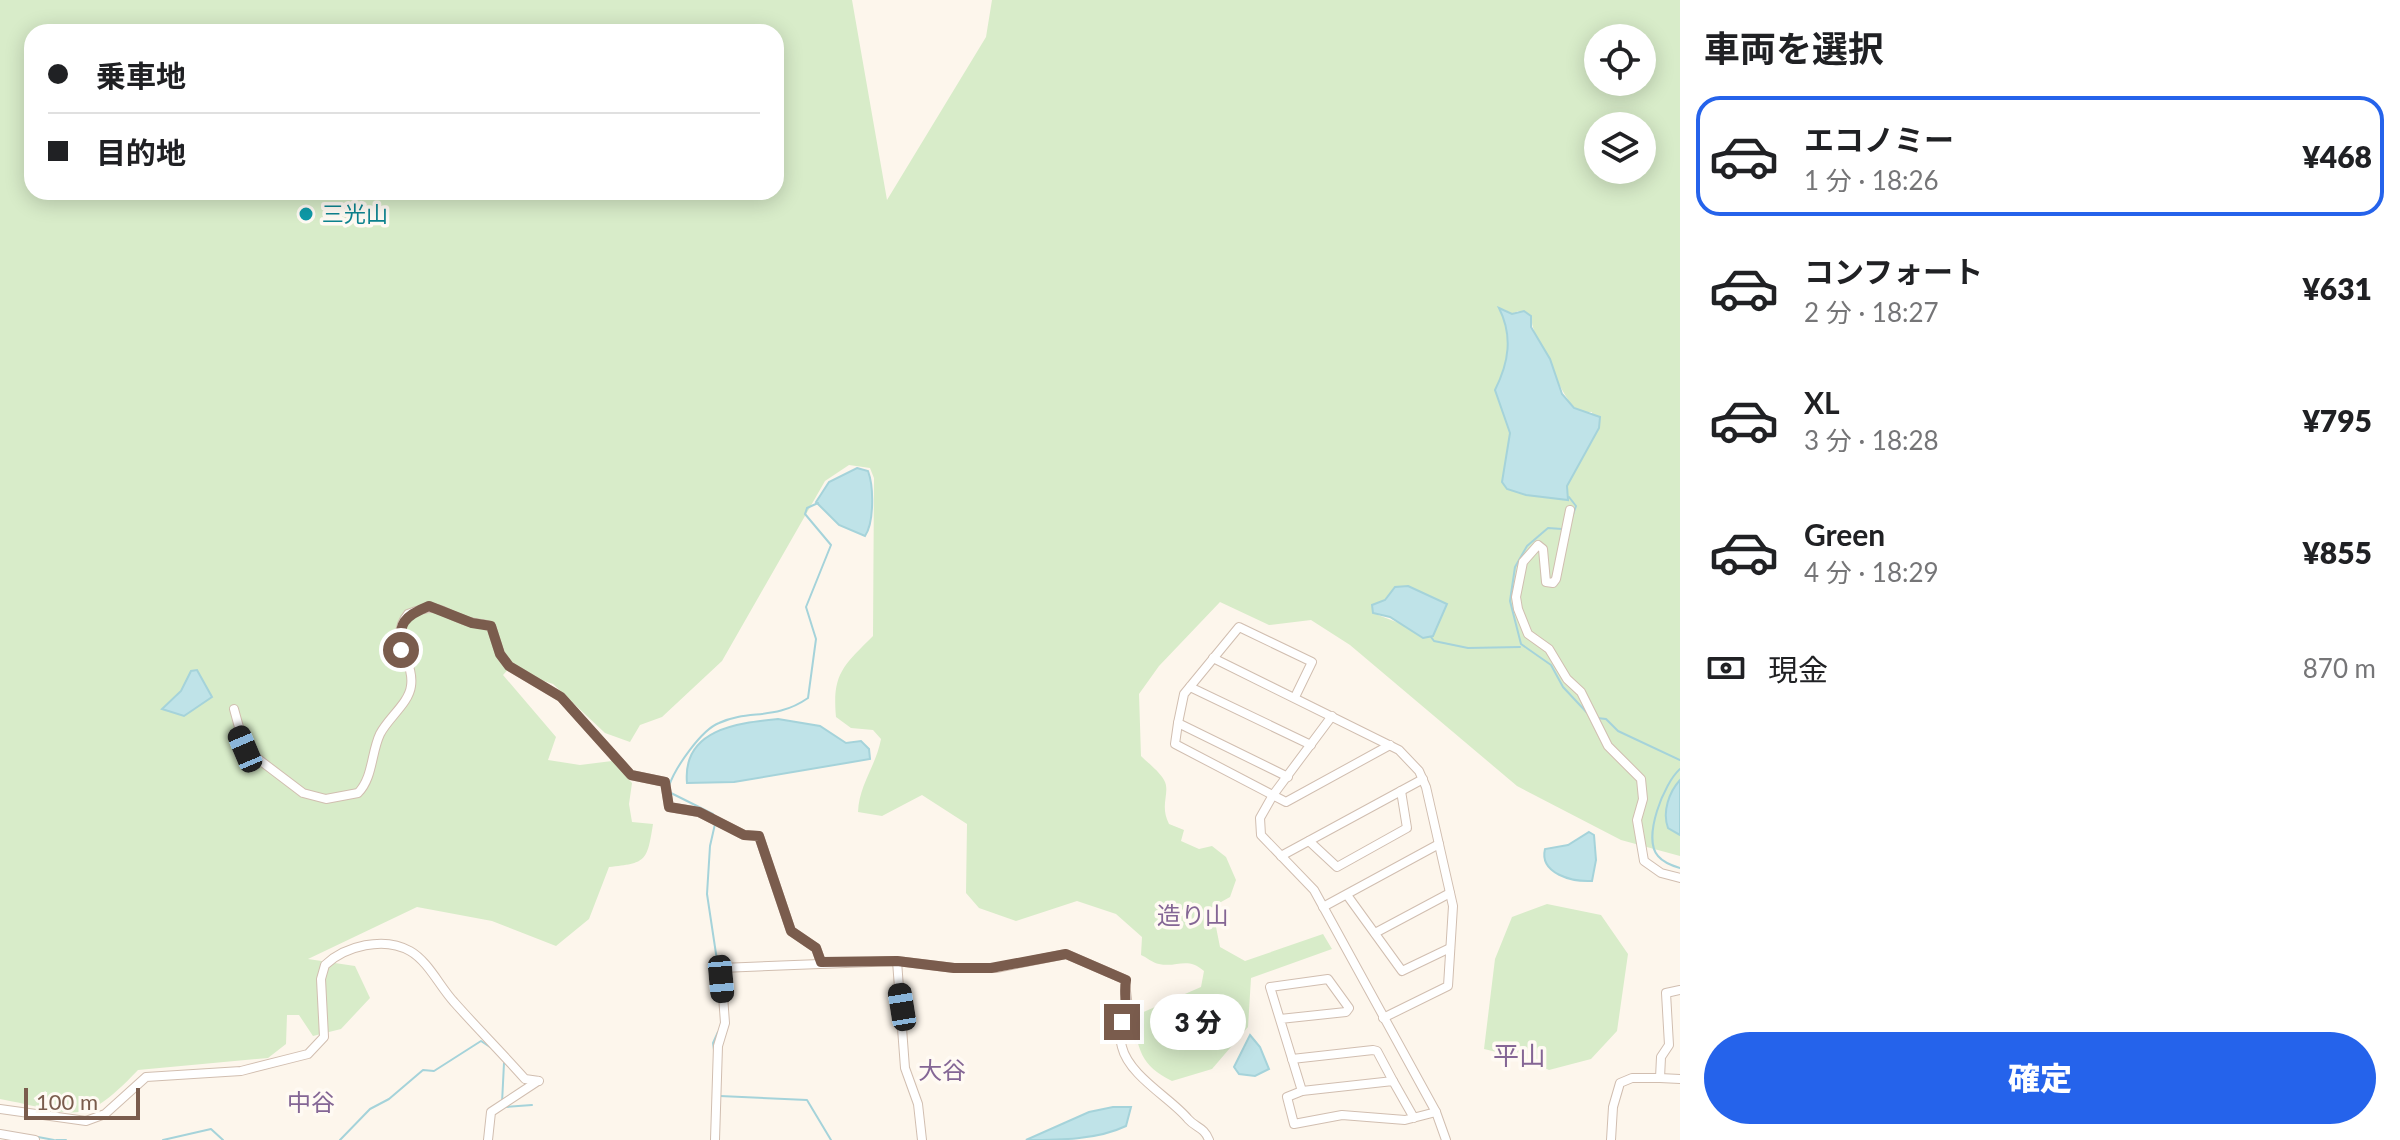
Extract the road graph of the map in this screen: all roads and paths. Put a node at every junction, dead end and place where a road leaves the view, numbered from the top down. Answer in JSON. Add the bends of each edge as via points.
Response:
{"nodes":[{"id":1,"x":1570,"y":510,"type":"dead end"},
{"id":2,"x":1213,"y":658,"type":"junction"},
{"id":3,"x":1190,"y":687,"type":"junction"},
{"id":4,"x":1295,"y":697,"type":"junction"},
{"id":5,"x":234,"y":709,"type":"dead end"},
{"id":6,"x":1332,"y":716,"type":"junction"},
{"id":7,"x":1178,"y":723,"type":"junction"},
{"id":8,"x":1311,"y":745,"type":"junction"},
{"id":9,"x":1390,"y":745,"type":"junction"},
{"id":10,"x":1288,"y":777,"type":"junction"},
{"id":11,"x":1423,"y":779,"type":"junction"},
{"id":12,"x":1401,"y":791,"type":"junction"},
{"id":13,"x":1273,"y":795,"type":"junction"},
{"id":14,"x":1309,"y":841,"type":"junction"},
{"id":15,"x":1439,"y":844,"type":"junction"},
{"id":16,"x":1281,"y":856,"type":"junction"},
{"id":17,"x":1680,"y":878,"type":"edge"},
{"id":18,"x":1450,"y":893,"type":"junction"},
{"id":19,"x":1347,"y":895,"type":"junction"},
{"id":20,"x":1323,"y":907,"type":"junction"},
{"id":21,"x":1375,"y":933,"type":"junction"},
{"id":22,"x":1450,"y":948,"type":"junction"},
{"id":23,"x":897,"y":961,"type":"junction"},
{"id":24,"x":821,"y":962,"type":"junction"},
{"id":25,"x":1680,"y":990,"type":"edge"},
{"id":26,"x":1383,"y":1018,"type":"junction"},
{"id":27,"x":1280,"y":1019,"type":"junction"},
{"id":28,"x":1292,"y":1059,"type":"junction"},
{"id":29,"x":1660,"y":1078,"type":"junction"},
{"id":30,"x":1680,"y":1079,"type":"edge"},
{"id":31,"x":1393,"y":1081,"type":"junction"},
{"id":32,"x":1302,"y":1091,"type":"junction"},
{"id":33,"x":0,"y":1109,"type":"edge"},
{"id":34,"x":1436,"y":1112,"type":"junction"},
{"id":35,"x":1414,"y":1118,"type":"junction"},
{"id":36,"x":0,"y":1134,"type":"edge"},
{"id":37,"x":35,"y":1140,"type":"edge"},
{"id":38,"x":488,"y":1140,"type":"edge"},
{"id":39,"x":715,"y":1140,"type":"edge"},
{"id":40,"x":922,"y":1140,"type":"edge"},
{"id":41,"x":1209,"y":1140,"type":"edge"},
{"id":42,"x":1446,"y":1140,"type":"edge"},
{"id":43,"x":1611,"y":1140,"type":"edge"}],
"edges":[{"from":1,"to":17,"type":"street","via":[[1553,583],[1545,578],[1541,546],[1527,554],[1520,569],[1518,609],[1528,634],[1549,649],[1608,746],[1641,779],[1637,820],[1644,861]]},
{"from":2,"to":3,"type":"street"},
{"from":2,"to":4,"type":"street"},
{"from":2,"to":4,"type":"street","via":[[1239,627],[1312,662]]},
{"from":3,"to":7,"type":"street"},
{"from":3,"to":8,"type":"street"},
{"from":4,"to":6,"type":"street"},
{"from":5,"to":24,"type":"street","via":[[245,749],[303,793],[326,799],[358,793],[368,779],[380,734],[411,686],[401,650],[401,622],[408,614],[438,606],[461,619],[491,626],[509,666],[561,697],[631,775],[665,782],[669,807],[699,812],[744,835],[759,836],[791,931],[816,948]]},
{"from":6,"to":8,"type":"street"},
{"from":6,"to":9,"type":"street"},
{"from":7,"to":10,"type":"street"},
{"from":7,"to":13,"type":"street","via":[[1175,744]]},
{"from":8,"to":10,"type":"street"},
{"from":9,"to":11,"type":"street","via":[[1409,758]]},
{"from":9,"to":13,"type":"street","via":[[1286,802]]},
{"from":10,"to":13,"type":"street"},
{"from":11,"to":12,"type":"street"},
{"from":11,"to":15,"type":"street"},
{"from":12,"to":14,"type":"street"},
{"from":12,"to":14,"type":"street","via":[[1407,828],[1337,867]]},
{"from":13,"to":16,"type":"street","via":[[1260,818],[1261,835]]},
{"from":14,"to":16,"type":"street"},
{"from":15,"to":18,"type":"street"},
{"from":15,"to":19,"type":"street"},
{"from":16,"to":20,"type":"street"},
{"from":18,"to":21,"type":"street"},
{"from":18,"to":22,"type":"street"},
{"from":19,"to":20,"type":"street"},
{"from":19,"to":21,"type":"street"},
{"from":20,"to":26,"type":"street"},
{"from":21,"to":22,"type":"street","via":[[1402,971]]},
{"from":22,"to":26,"type":"street","via":[[1448,986]]},
{"from":23,"to":24,"type":"street"},
{"from":23,"to":40,"type":"street","via":[[905,1068],[918,1104]]},
{"from":23,"to":41,"type":"street","via":[[996,968],[1066,954],[1126,980],[1121,1036],[1125,1054],[1153,1091],[1183,1110]]},
{"from":24,"to":39,"type":"street","via":[[721,968],[725,1023],[718,1046]]},
{"from":25,"to":29,"type":"street","via":[[1666,993],[1669,1045],[1661,1057]]},
{"from":26,"to":34,"type":"street"},
{"from":27,"to":27,"type":"street","via":[[1270,987],[1328,979],[1349,1008]]},
{"from":27,"to":28,"type":"street"},
{"from":28,"to":31,"type":"street","via":[[1373,1050]]},
{"from":28,"to":32,"type":"street"},
{"from":29,"to":30,"type":"street"},
{"from":29,"to":43,"type":"street","via":[[1620,1083]]},
{"from":31,"to":32,"type":"street"},
{"from":31,"to":35,"type":"street"},
{"from":32,"to":35,"type":"street","via":[[1287,1097],[1294,1124],[1342,1115]]},
{"from":33,"to":38,"type":"street","via":[[86,1121],[105,1114],[146,1077],[241,1071],[308,1054],[324,1037],[325,965],[346,950],[395,945],[417,956],[525,1079],[539,1081],[491,1112]]},
{"from":34,"to":35,"type":"street"},
{"from":34,"to":42,"type":"street"},
{"from":36,"to":37,"type":"street"}]}
